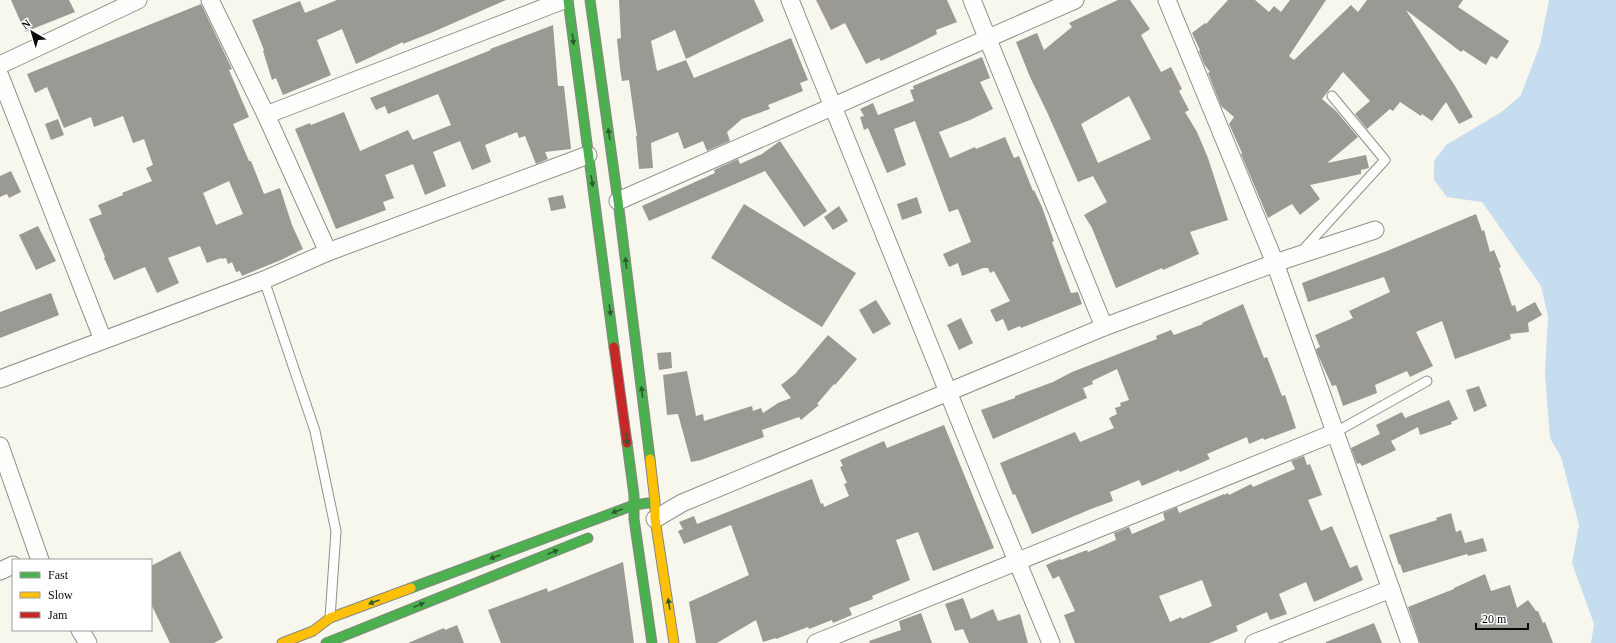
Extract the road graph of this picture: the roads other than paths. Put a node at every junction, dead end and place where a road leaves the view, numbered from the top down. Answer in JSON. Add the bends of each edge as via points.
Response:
{"nodes":[{"id":1,"x":138,"y":0,"type":"edge"},
{"id":2,"x":210,"y":0,"type":"edge"},
{"id":3,"x":564,"y":0,"type":"edge"},
{"id":4,"x":568,"y":0,"type":"edge"},
{"id":5,"x":590,"y":0,"type":"edge"},
{"id":6,"x":790,"y":0,"type":"edge"},
{"id":7,"x":972,"y":0,"type":"edge"},
{"id":8,"x":1075,"y":0,"type":"edge"},
{"id":9,"x":1167,"y":0,"type":"edge"},
{"id":10,"x":988,"y":38,"type":"junction"},
{"id":11,"x":0,"y":65,"type":"edge"},
{"id":12,"x":0,"y":76,"type":"edge"},
{"id":13,"x":1332,"y":96,"type":"dead end"},
{"id":14,"x":833,"y":106,"type":"junction"},
{"id":15,"x":266,"y":115,"type":"junction"},
{"id":16,"x":588,"y":155,"type":"junction"},
{"id":17,"x":618,"y":201,"type":"junction"},
{"id":18,"x":1375,"y":230,"type":"dead end"},
{"id":19,"x":328,"y":252,"type":"junction"},
{"id":20,"x":1297,"y":256,"type":"junction"},
{"id":21,"x":1275,"y":263,"type":"junction"},
{"id":22,"x":264,"y":280,"type":"junction"},
{"id":23,"x":1104,"y":327,"type":"junction"},
{"id":24,"x":103,"y":340,"type":"junction"},
{"id":25,"x":0,"y":379,"type":"edge"},
{"id":26,"x":1427,"y":381,"type":"dead end"},
{"id":27,"x":949,"y":391,"type":"junction"},
{"id":28,"x":1334,"y":433,"type":"junction"},
{"id":29,"x":0,"y":446,"type":"edge"},
{"id":30,"x":634,"y":505,"type":"junction"},
{"id":31,"x":643,"y":517,"type":"junction"},
{"id":32,"x":597,"y":534,"type":"dead end"},
{"id":33,"x":35,"y":558,"type":"edge"},
{"id":34,"x":1017,"y":561,"type":"junction"},
{"id":35,"x":12,"y":565,"type":"edge"},
{"id":36,"x":0,"y":571,"type":"edge"},
{"id":37,"x":1391,"y":589,"type":"junction"},
{"id":38,"x":330,"y":618,"type":"junction"},
{"id":39,"x":81,"y":631,"type":"edge"},
{"id":40,"x":330,"y":642,"type":"edge"},
{"id":41,"x":88,"y":643,"type":"edge"},
{"id":42,"x":282,"y":643,"type":"edge"},
{"id":43,"x":652,"y":643,"type":"edge"},
{"id":44,"x":674,"y":643,"type":"edge"},
{"id":45,"x":816,"y":643,"type":"edge"},
{"id":46,"x":1051,"y":643,"type":"edge"},
{"id":47,"x":1254,"y":643,"type":"edge"},
{"id":48,"x":1410,"y":643,"type":"edge"}],
"edges":[{"from":1,"to":11,"type":"street"},
{"from":2,"to":15,"type":"street"},
{"from":3,"to":15,"type":"street"},
{"from":4,"to":16,"type":"street","one_way":true},
{"from":17,"to":5,"type":"street","one_way":true},
{"from":6,"to":14,"type":"street"},
{"from":7,"to":10,"type":"street"},
{"from":8,"to":10,"type":"street"},
{"from":9,"to":21,"type":"street"},
{"from":10,"to":14,"type":"street"},
{"from":10,"to":23,"type":"street"},
{"from":12,"to":24,"type":"street"},
{"from":13,"to":20,"type":"lane","via":[[1385,160]]},
{"from":14,"to":17,"type":"street"},
{"from":14,"to":27,"type":"street"},
{"from":15,"to":19,"type":"street"},
{"from":16,"to":19,"type":"street"},
{"from":16,"to":30,"type":"street","one_way":true},
{"from":31,"to":17,"type":"street","one_way":true},
{"from":18,"to":20,"type":"street"},
{"from":19,"to":22,"type":"street"},
{"from":20,"to":21,"type":"street"},
{"from":21,"to":23,"type":"street"},
{"from":21,"to":28,"type":"street"},
{"from":22,"to":24,"type":"street"},
{"from":22,"to":38,"type":"lane","via":[[315,431],[336,531]]},
{"from":23,"to":27,"type":"street"},
{"from":24,"to":25,"type":"street"},
{"from":26,"to":28,"type":"lane"},
{"from":27,"to":31,"type":"street"},
{"from":27,"to":34,"type":"street"},
{"from":28,"to":34,"type":"street"},
{"from":28,"to":37,"type":"street"},
{"from":29,"to":33,"type":"street"},
{"from":30,"to":31,"type":"street"},
{"from":30,"to":31,"type":"street"},
{"from":30,"to":38,"type":"street","one_way":true},
{"from":31,"to":43,"type":"street"},
{"from":44,"to":31,"type":"street","one_way":true},
{"from":40,"to":32,"type":"street","one_way":true},
{"from":34,"to":45,"type":"street"},
{"from":34,"to":46,"type":"street"},
{"from":35,"to":36,"type":"street"},
{"from":37,"to":47,"type":"street"},
{"from":37,"to":48,"type":"street"},
{"from":38,"to":42,"type":"street","via":[[313,631]]},
{"from":39,"to":41,"type":"street"}]}
